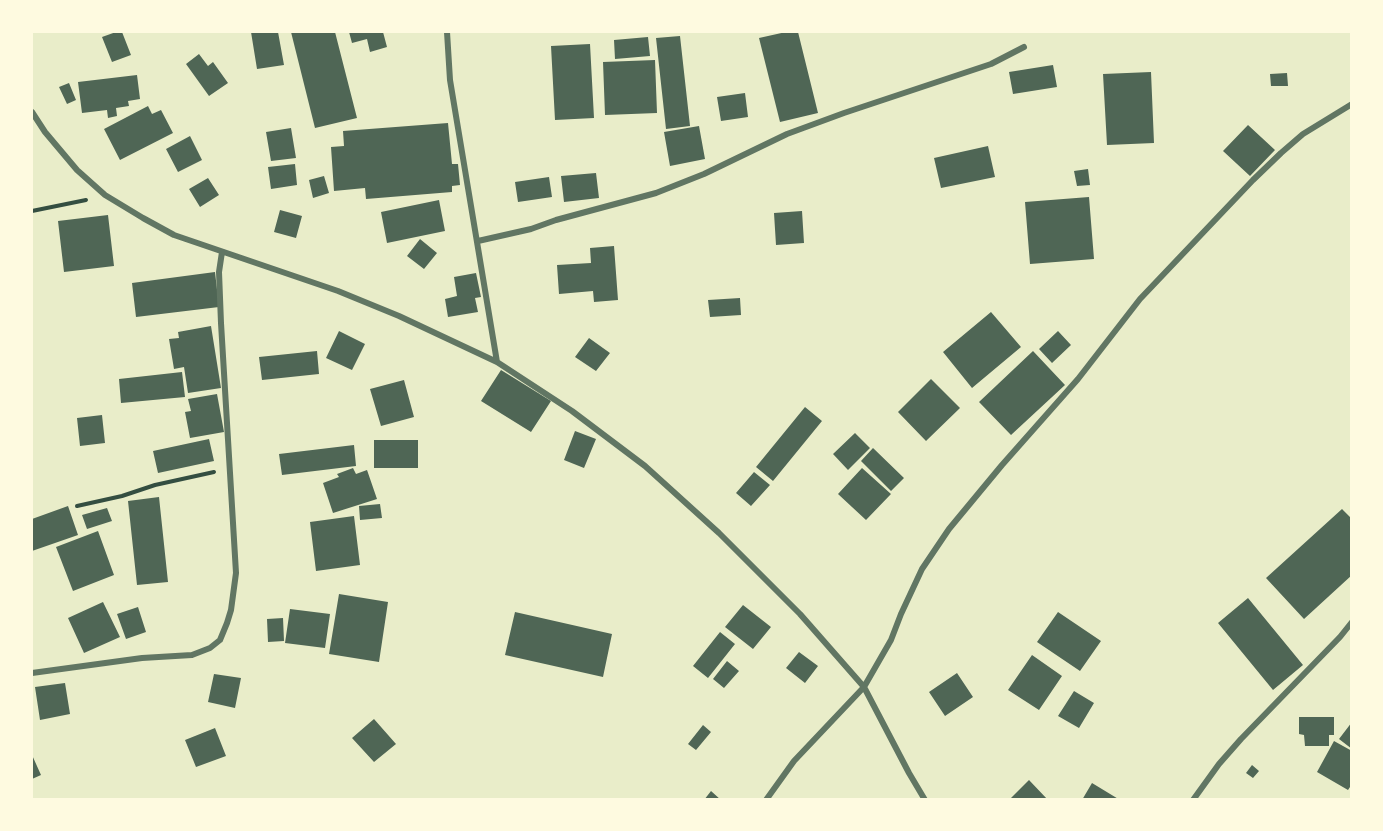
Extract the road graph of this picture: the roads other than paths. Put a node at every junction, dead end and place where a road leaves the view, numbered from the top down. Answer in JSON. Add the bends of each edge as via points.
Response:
{"nodes":[{"id":1,"x":447,"y":32,"type":"edge"},
{"id":2,"x":1024,"y":47,"type":"dead end"},
{"id":3,"x":1352,"y":104,"type":"edge"},
{"id":4,"x":32,"y":112,"type":"edge"},
{"id":5,"x":478,"y":242,"type":"junction"},
{"id":6,"x":222,"y":252,"type":"junction"},
{"id":7,"x":497,"y":362,"type":"junction"},
{"id":8,"x":1352,"y":622,"type":"edge"},
{"id":9,"x":32,"y":673,"type":"edge"},
{"id":10,"x":864,"y":687,"type":"junction"},
{"id":11,"x":766,"y":800,"type":"edge"},
{"id":12,"x":925,"y":800,"type":"edge"},
{"id":13,"x":1193,"y":800,"type":"edge"}],
"edges":[{"from":1,"to":5,"type":"street","via":[[450,80]]},
{"from":2,"to":5,"type":"street","via":[[991,64],[787,134],[656,193]]},
{"from":3,"to":10,"type":"street","via":[[1303,134],[1281,153],[1140,299],[1078,379],[949,529],[922,569],[891,640]]},
{"from":4,"to":6,"type":"street","via":[[77,170],[105,195],[174,235]]},
{"from":5,"to":7,"type":"street"},
{"from":6,"to":7,"type":"street","via":[[399,315]]},
{"from":6,"to":9,"type":"street","via":[[221,322],[236,573],[231,610],[220,640],[192,655]]},
{"from":7,"to":10,"type":"street","via":[[572,411],[645,466],[800,614]]},
{"from":8,"to":13,"type":"street","via":[[1242,739]]},
{"from":10,"to":11,"type":"street","via":[[794,761]]},
{"from":10,"to":12,"type":"street"}]}
